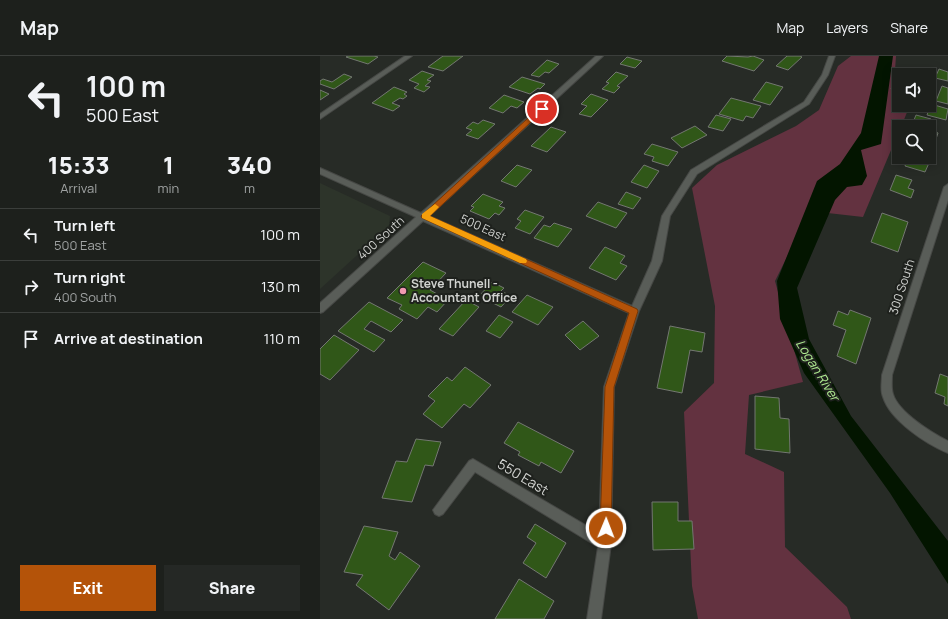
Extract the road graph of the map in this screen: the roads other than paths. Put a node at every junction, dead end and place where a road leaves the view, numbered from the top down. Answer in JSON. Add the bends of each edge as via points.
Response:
{"nodes":[{"id":1,"x":408,"y":56,"type":"edge"},
{"id":2,"x":600,"y":56,"type":"edge"},
{"id":3,"x":832,"y":56,"type":"edge"},
{"id":4,"x":320,"y":117,"type":"edge"},
{"id":5,"x":320,"y":171,"type":"edge"},
{"id":6,"x":948,"y":187,"type":"edge"},
{"id":7,"x":424,"y":216,"type":"junction"},
{"id":8,"x":320,"y":309,"type":"edge"},
{"id":9,"x":634,"y":311,"type":"junction"},
{"id":10,"x":948,"y":447,"type":"edge"},
{"id":11,"x":439,"y":510,"type":"dead end"},
{"id":12,"x":605,"y":544,"type":"junction"},
{"id":13,"x":594,"y":619,"type":"edge"}],
"edges":[{"from":1,"to":4,"type":"street"},
{"from":2,"to":7,"type":"street","name":"400 South"},
{"from":3,"to":9,"type":"street","via":[[825,75],[807,103],[694,172],[666,216],[657,261]]},
{"from":5,"to":7,"type":"street","name":"500 East"},
{"from":6,"to":10,"type":"street","name":"300 South","via":[[887,375],[887,396],[906,420]]},
{"from":7,"to":8,"type":"street","name":"400 South"},
{"from":7,"to":9,"type":"street","name":"500 East"},
{"from":9,"to":12,"type":"street","via":[[609,387]]},
{"from":11,"to":12,"type":"street","name":"550 East","via":[[473,465]]},
{"from":12,"to":13,"type":"street"}]}
